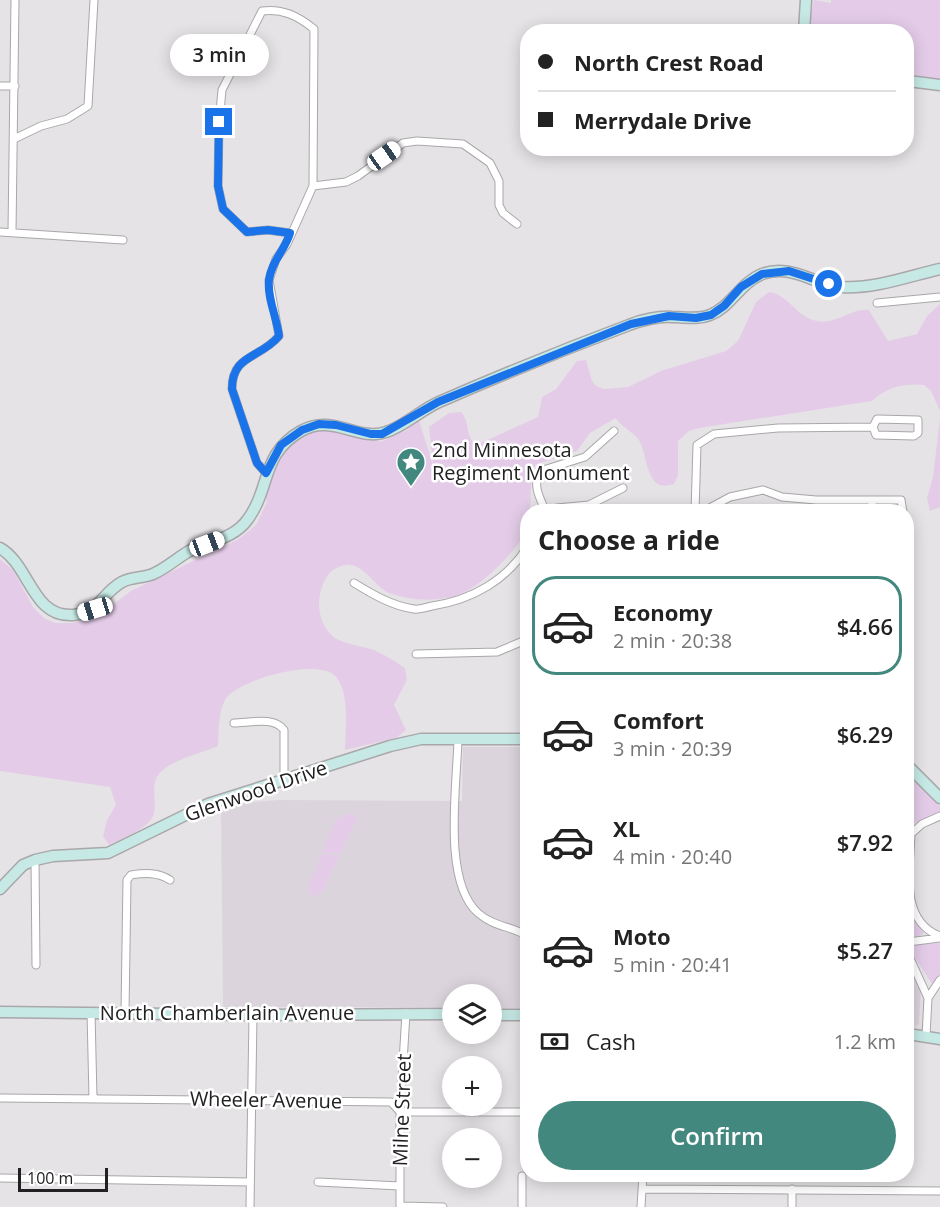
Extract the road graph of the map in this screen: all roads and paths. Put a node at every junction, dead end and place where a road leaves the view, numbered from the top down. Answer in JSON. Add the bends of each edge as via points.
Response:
{"nodes":[{"id":1,"x":15,"y":0,"type":"edge"},
{"id":2,"x":94,"y":0,"type":"edge"},
{"id":3,"x":806,"y":0,"type":"edge"},
{"id":4,"x":804,"y":24,"type":"edge"},
{"id":5,"x":914,"y":82,"type":"edge"},
{"id":6,"x":940,"y":85,"type":"edge"},
{"id":7,"x":0,"y":86,"type":"edge"},
{"id":8,"x":15,"y":86,"type":"junction"},
{"id":9,"x":16,"y":138,"type":"junction"},
{"id":10,"x":313,"y":186,"type":"junction"},
{"id":11,"x":517,"y":224,"type":"dead end"},
{"id":12,"x":0,"y":232,"type":"edge"},
{"id":13,"x":12,"y":232,"type":"junction"},
{"id":14,"x":290,"y":233,"type":"junction"},
{"id":15,"x":123,"y":240,"type":"dead end"},
{"id":16,"x":940,"y":269,"type":"edge"},
{"id":17,"x":940,"y":297,"type":"edge"},
{"id":18,"x":877,"y":303,"type":"dead end"},
{"id":19,"x":873,"y":427,"type":"junction"},
{"id":20,"x":614,"y":431,"type":"dead end"},
{"id":21,"x":266,"y":473,"type":"junction"},
{"id":22,"x":623,"y":488,"type":"dead end"},
{"id":23,"x":872,"y":500,"type":"junction"},
{"id":24,"x":542,"y":504,"type":"edge"},
{"id":25,"x":591,"y":504,"type":"edge"},
{"id":26,"x":695,"y":504,"type":"edge"},
{"id":27,"x":717,"y":504,"type":"edge"},
{"id":28,"x":872,"y":504,"type":"edge"},
{"id":29,"x":902,"y":504,"type":"edge"},
{"id":30,"x":0,"y":548,"type":"edge"},
{"id":31,"x":520,"y":556,"type":"edge"},
{"id":32,"x":354,"y":583,"type":"dead end"},
{"id":33,"x":520,"y":642,"type":"edge"},
{"id":34,"x":416,"y":654,"type":"dead end"},
{"id":35,"x":234,"y":723,"type":"dead end"},
{"id":36,"x":520,"y":739,"type":"edge"},
{"id":37,"x":458,"y":740,"type":"junction"},
{"id":38,"x":914,"y":772,"type":"edge"},
{"id":39,"x":284,"y":780,"type":"junction"},
{"id":40,"x":940,"y":798,"type":"edge"},
{"id":41,"x":940,"y":816,"type":"edge"},
{"id":42,"x":914,"y":830,"type":"edge"},
{"id":43,"x":35,"y":860,"type":"junction"},
{"id":44,"x":170,"y":880,"type":"dead end"},
{"id":45,"x":0,"y":889,"type":"edge"},
{"id":46,"x":914,"y":912,"type":"edge"},
{"id":47,"x":520,"y":933,"type":"edge"},
{"id":48,"x":940,"y":937,"type":"edge"},
{"id":49,"x":914,"y":941,"type":"edge"},
{"id":50,"x":36,"y":965,"type":"dead end"},
{"id":51,"x":914,"y":967,"type":"edge"},
{"id":52,"x":940,"y":980,"type":"edge"},
{"id":53,"x":928,"y":998,"type":"junction"},
{"id":54,"x":0,"y":1012,"type":"edge"},
{"id":55,"x":91,"y":1012,"type":"junction"},
{"id":56,"x":125,"y":1012,"type":"junction"},
{"id":57,"x":406,"y":1013,"type":"junction"},
{"id":58,"x":442,"y":1014,"type":"edge"},
{"id":59,"x":253,"y":1015,"type":"junction"},
{"id":60,"x":502,"y":1015,"type":"edge"},
{"id":61,"x":520,"y":1015,"type":"edge"},
{"id":62,"x":914,"y":1035,"type":"edge"},
{"id":63,"x":926,"y":1036,"type":"junction"},
{"id":64,"x":940,"y":1039,"type":"edge"},
{"id":65,"x":0,"y":1098,"type":"edge"},
{"id":66,"x":93,"y":1098,"type":"junction"},
{"id":67,"x":252,"y":1099,"type":"junction"},
{"id":68,"x":400,"y":1112,"type":"junction"},
{"id":69,"x":520,"y":1112,"type":"edge"},
{"id":70,"x":0,"y":1178,"type":"edge"},
{"id":71,"x":250,"y":1182,"type":"junction"},
{"id":72,"x":318,"y":1182,"type":"dead end"},
{"id":73,"x":522,"y":1182,"type":"edge"},
{"id":74,"x":643,"y":1182,"type":"edge"},
{"id":75,"x":400,"y":1186,"type":"junction"},
{"id":76,"x":643,"y":1189,"type":"junction"},
{"id":77,"x":792,"y":1189,"type":"junction"},
{"id":78,"x":940,"y":1191,"type":"edge"},
{"id":79,"x":400,"y":1206,"type":"edge"},
{"id":80,"x":250,"y":1207,"type":"edge"},
{"id":81,"x":443,"y":1207,"type":"edge"},
{"id":82,"x":522,"y":1207,"type":"edge"},
{"id":83,"x":640,"y":1207,"type":"edge"},
{"id":84,"x":792,"y":1207,"type":"edge"}],
"edges":[{"from":1,"to":8,"type":"street"},
{"from":2,"to":9,"type":"street","via":[[88,106],[67,119]]},
{"from":3,"to":4,"type":"street"},
{"from":5,"to":6,"type":"street"},
{"from":7,"to":8,"type":"street"},
{"from":8,"to":9,"type":"street"},
{"from":9,"to":13,"type":"street"},
{"from":10,"to":11,"type":"street","via":[[346,182],[403,143],[464,144],[490,163],[499,182],[499,205]]},
{"from":10,"to":14,"type":"street"},
{"from":10,"to":14,"type":"street","via":[[314,29],[300,17],[274,9],[262,11],[222,90],[218,186],[223,209],[247,232]]},
{"from":12,"to":13,"type":"street"},
{"from":13,"to":15,"type":"street"},
{"from":14,"to":21,"type":"street","via":[[269,280],[279,336],[236,366],[232,377],[232,389],[257,463]]},
{"from":16,"to":21,"type":"street","via":[[873,285],[842,287],[789,271],[762,274],[741,287],[711,315],[669,316],[631,324],[438,402],[382,434],[319,424],[302,430],[281,445]]},
{"from":17,"to":18,"type":"street"},
{"from":19,"to":19,"type":"street","via":[[876,435],[914,436],[918,433],[918,420],[877,419]]},
{"from":19,"to":26,"type":"street","via":[[778,428],[714,434],[697,445]]},
{"from":20,"to":24,"type":"street","via":[[585,457],[540,471],[536,479]]},
{"from":21,"to":30,"type":"street","via":[[249,519],[235,532],[192,550],[153,574],[125,580],[95,609],[74,615],[49,610],[35,595],[20,566]]},
{"from":22,"to":25,"type":"street"},
{"from":23,"to":27,"type":"street","via":[[782,497],[763,490]]},
{"from":23,"to":28,"type":"street"},
{"from":23,"to":29,"type":"street","via":[[901,500]]},
{"from":31,"to":32,"type":"street","via":[[504,575],[479,592],[448,604],[415,609],[379,598]]},
{"from":33,"to":34,"type":"street","via":[[497,652]]},
{"from":35,"to":39,"type":"street","via":[[279,724],[284,730]]},
{"from":36,"to":37,"type":"street","name":"Glenwood Drive"},
{"from":37,"to":39,"type":"street","name":"Glenwood Drive","via":[[422,739]]},
{"from":37,"to":47,"type":"street","via":[[458,879],[472,906],[486,919]]},
{"from":38,"to":40,"type":"street"},
{"from":39,"to":43,"type":"street","name":"Glenwood Drive","via":[[208,804],[108,853]]},
{"from":41,"to":42,"type":"street"},
{"from":43,"to":45,"type":"street","name":"Glenwood Drive","via":[[23,865]]},
{"from":43,"to":50,"type":"street"},
{"from":44,"to":56,"type":"street","via":[[148,873],[127,879]]},
{"from":46,"to":48,"type":"street","via":[[930,932]]},
{"from":48,"to":49,"type":"street"},
{"from":51,"to":53,"type":"street"},
{"from":52,"to":53,"type":"street"},
{"from":53,"to":63,"type":"street"},
{"from":54,"to":55,"type":"street","name":"North Chamberlain Avenue"},
{"from":55,"to":56,"type":"street","name":"North Chamberlain Avenue"},
{"from":55,"to":66,"type":"street"},
{"from":56,"to":59,"type":"street","name":"North Chamberlain Avenue"},
{"from":57,"to":58,"type":"street","name":"North Chamberlain Avenue"},
{"from":57,"to":59,"type":"street","name":"North Chamberlain Avenue"},
{"from":57,"to":68,"type":"street","name":"Milne Street"},
{"from":59,"to":67,"type":"street"},
{"from":60,"to":61,"type":"street"},
{"from":62,"to":63,"type":"street"},
{"from":63,"to":64,"type":"street"},
{"from":65,"to":66,"type":"street","name":"Wheeler Avenue"},
{"from":66,"to":67,"type":"street","name":"Wheeler Avenue"},
{"from":67,"to":68,"type":"street","name":"Wheeler Avenue","via":[[391,1102]]},
{"from":67,"to":71,"type":"street"},
{"from":68,"to":69,"type":"street","name":"Wheeler Avenue"},
{"from":68,"to":75,"type":"street","name":"Milne Street"},
{"from":70,"to":71,"type":"street"},
{"from":71,"to":80,"type":"street"},
{"from":72,"to":75,"type":"street"},
{"from":73,"to":82,"type":"street"},
{"from":74,"to":76,"type":"street"},
{"from":75,"to":79,"type":"street","name":"Milne Street"},
{"from":76,"to":77,"type":"street"},
{"from":76,"to":83,"type":"street"},
{"from":77,"to":78,"type":"street"},
{"from":77,"to":84,"type":"street"},
{"from":79,"to":81,"type":"street"}]}
